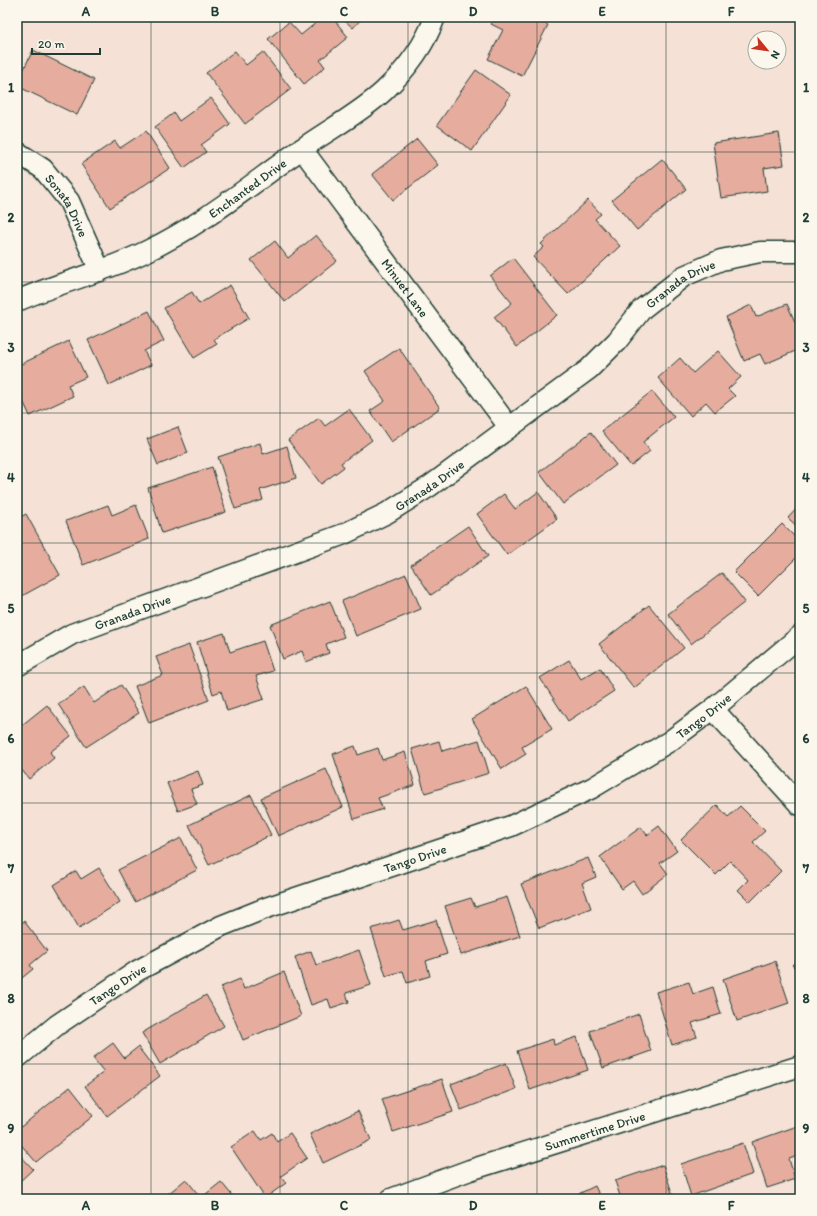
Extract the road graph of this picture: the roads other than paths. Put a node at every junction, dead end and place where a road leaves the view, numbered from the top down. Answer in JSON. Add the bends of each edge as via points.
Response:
{"nodes":[{"id":1,"x":435,"y":17,"type":"edge"},
{"id":2,"x":302,"y":148,"type":"junction"},
{"id":3,"x":17,"y":152,"type":"edge"},
{"id":4,"x":800,"y":252,"type":"edge"},
{"id":5,"x":100,"y":271,"type":"junction"},
{"id":6,"x":17,"y":301,"type":"edge"},
{"id":7,"x":509,"y":427,"type":"junction"},
{"id":8,"x":800,"y":636,"type":"edge"},
{"id":9,"x":17,"y":666,"type":"edge"},
{"id":10,"x":713,"y":709,"type":"junction"},
{"id":11,"x":800,"y":806,"type":"edge"},
{"id":12,"x":17,"y":1058,"type":"edge"},
{"id":13,"x":800,"y":1066,"type":"edge"},
{"id":14,"x":391,"y":1199,"type":"edge"}],
"edges":[{"from":1,"to":2,"type":"street","name":"Enchanted Drive","via":[[412,58],[384,91]]},
{"from":2,"to":5,"type":"street","name":"Enchanted Drive","via":[[191,227],[147,251]]},
{"from":2,"to":7,"type":"street","name":"Minuet Lane"},
{"from":3,"to":5,"type":"street","name":"Sonata Drive","via":[[43,169],[69,201]]},
{"from":4,"to":7,"type":"street","name":"Granada Drive","via":[[747,254],[721,260],[684,276],[642,309],[617,341],[589,369]]},
{"from":5,"to":6,"type":"street","name":"Enchanted Drive"},
{"from":7,"to":9,"type":"street","name":"Granada Drive","via":[[430,486],[387,513],[350,531],[72,634]]},
{"from":8,"to":10,"type":"street","name":"Tango Drive"},
{"from":10,"to":11,"type":"street"},
{"from":10,"to":12,"type":"street","name":"Tango Drive","via":[[670,741],[592,788],[511,826],[266,908],[221,926],[137,971],[57,1025]]},
{"from":13,"to":14,"type":"street","name":"Summertime Drive","via":[[470,1170]]}]}
